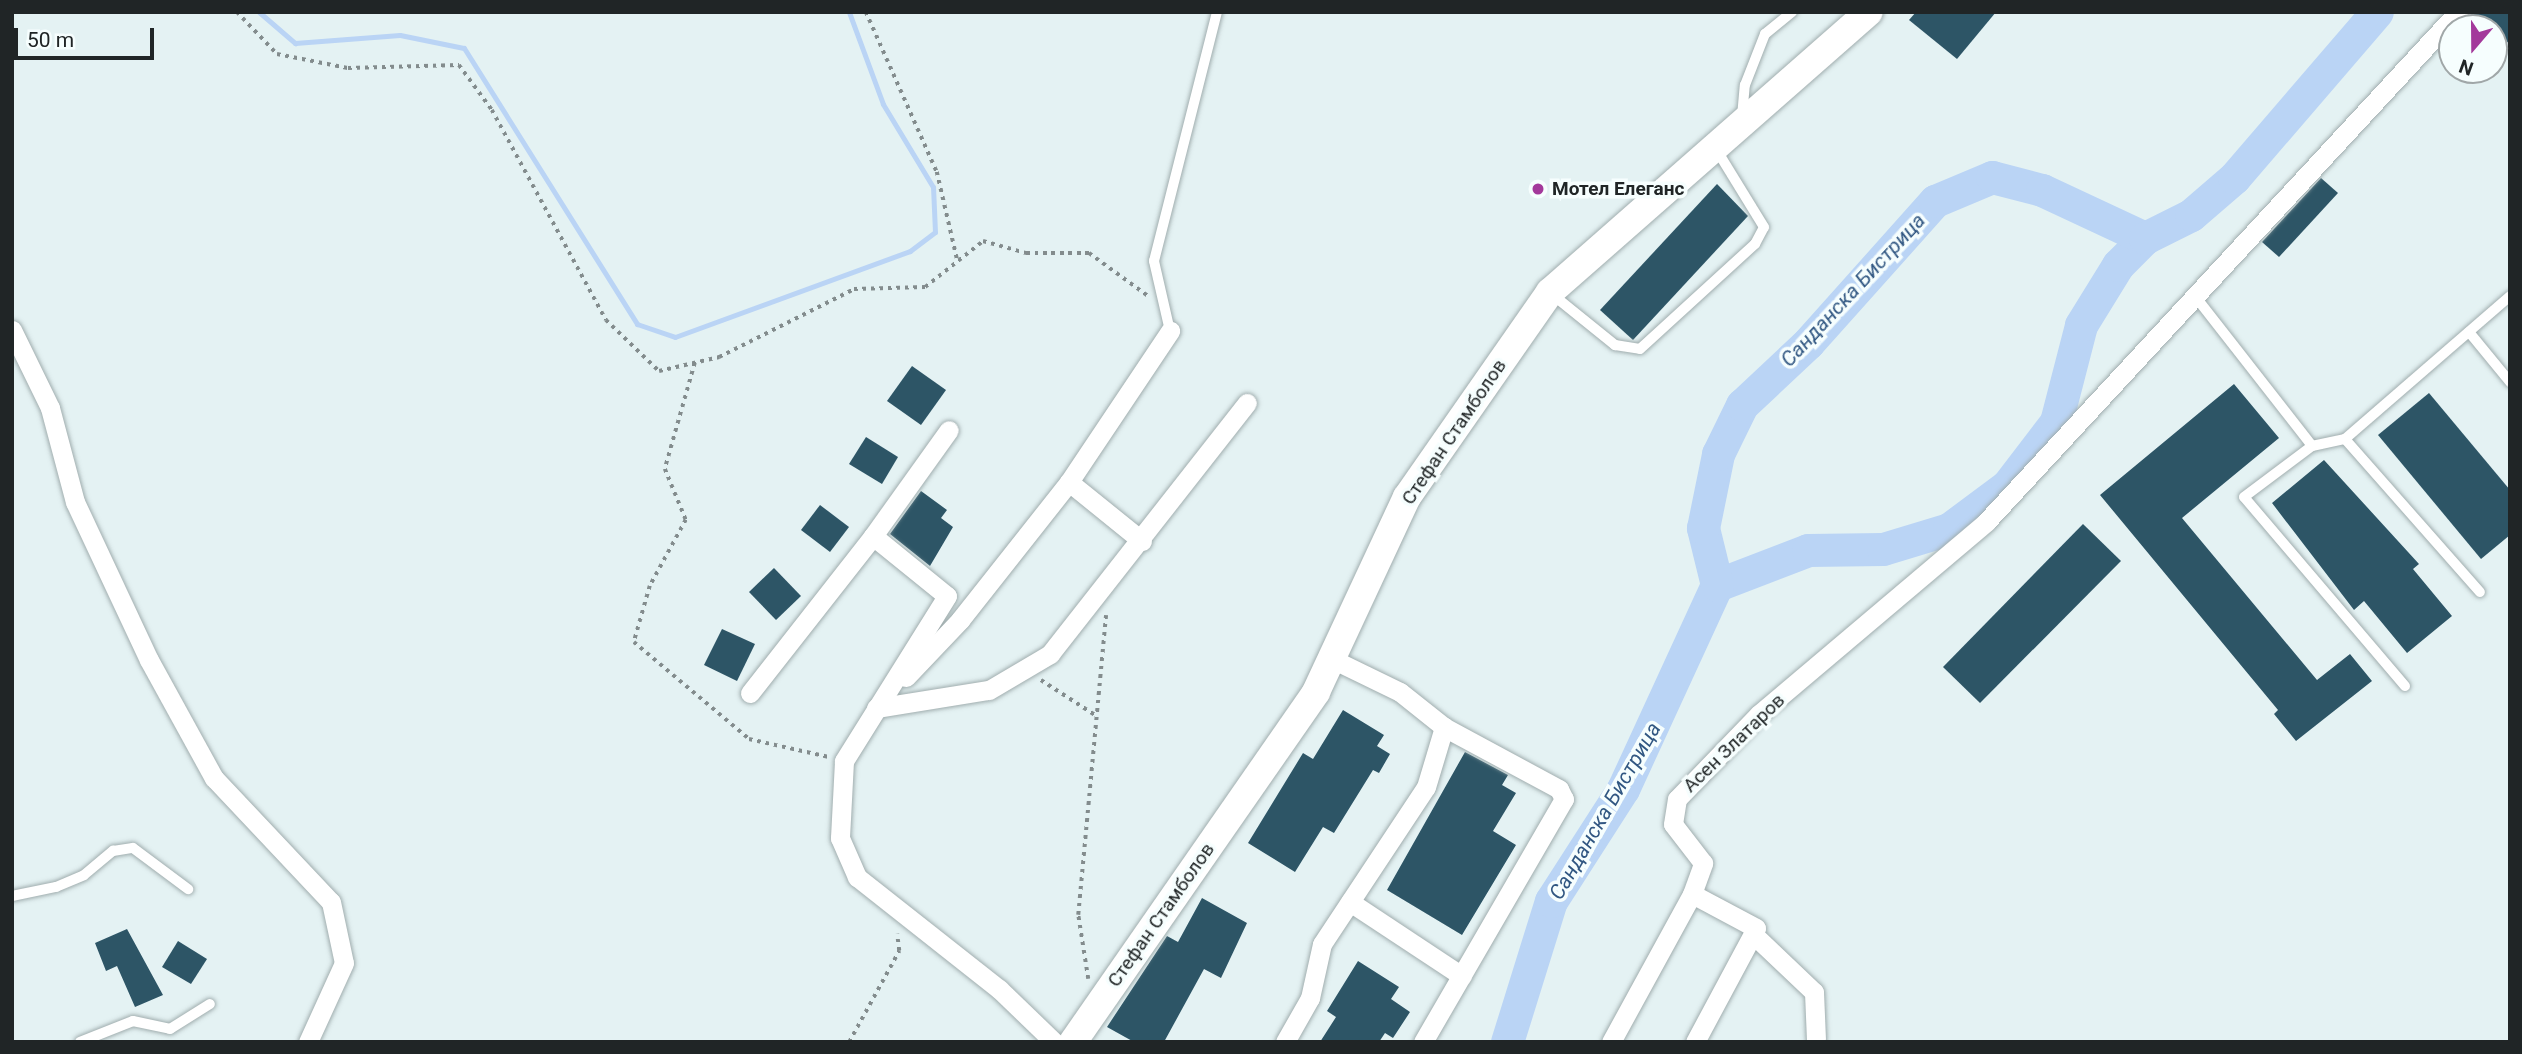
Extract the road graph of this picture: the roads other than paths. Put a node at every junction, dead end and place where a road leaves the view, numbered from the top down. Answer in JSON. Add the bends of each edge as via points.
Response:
{"nodes":[{"id":1,"x":1217,"y":12,"type":"edge"},
{"id":2,"x":1792,"y":12,"type":"edge"},
{"id":3,"x":1869,"y":12,"type":"edge"},
{"id":4,"x":2458,"y":12,"type":"edge"},
{"id":5,"x":1741,"y":120,"type":"junction"},
{"id":6,"x":1716,"y":149,"type":"junction"},
{"id":7,"x":1550,"y":292,"type":"junction"},
{"id":8,"x":2195,"y":296,"type":"junction"},
{"id":9,"x":2510,"y":296,"type":"edge"},
{"id":10,"x":12,"y":331,"type":"edge"},
{"id":11,"x":1170,"y":331,"type":"joint"},
{"id":12,"x":2469,"y":332,"type":"junction"},
{"id":13,"x":2510,"y":382,"type":"edge"},
{"id":14,"x":1247,"y":403,"type":"dead end"},
{"id":15,"x":950,"y":430,"type":"dead end"},
{"id":16,"x":2345,"y":439,"type":"junction"},
{"id":17,"x":2312,"y":446,"type":"junction"},
{"id":18,"x":1069,"y":482,"type":"junction"},
{"id":19,"x":873,"y":536,"type":"junction"},
{"id":20,"x":1142,"y":541,"type":"junction"},
{"id":21,"x":2480,"y":592,"type":"dead end"},
{"id":22,"x":1332,"y":659,"type":"junction"},
{"id":23,"x":2405,"y":686,"type":"dead end"},
{"id":24,"x":750,"y":693,"type":"dead end"},
{"id":25,"x":876,"y":708,"type":"junction"},
{"id":26,"x":1444,"y":727,"type":"junction"},
{"id":27,"x":188,"y":889,"type":"dead end"},
{"id":28,"x":1692,"y":894,"type":"junction"},
{"id":29,"x":12,"y":896,"type":"edge"},
{"id":30,"x":1350,"y":902,"type":"junction"},
{"id":31,"x":1756,"y":937,"type":"junction"},
{"id":32,"x":1462,"y":976,"type":"junction"},
{"id":33,"x":210,"y":1004,"type":"dead end"},
{"id":34,"x":1816,"y":1039,"type":"dead end"},
{"id":35,"x":80,"y":1042,"type":"edge"},
{"id":36,"x":308,"y":1042,"type":"edge"},
{"id":37,"x":1054,"y":1042,"type":"edge"},
{"id":38,"x":1073,"y":1042,"type":"edge"},
{"id":39,"x":1285,"y":1042,"type":"edge"},
{"id":40,"x":1423,"y":1042,"type":"edge"},
{"id":41,"x":1611,"y":1042,"type":"edge"},
{"id":42,"x":1695,"y":1042,"type":"edge"}],
"edges":[{"from":1,"to":11,"type":"lane","via":[[1154,261]]},
{"from":2,"to":5,"type":"lane","via":[[1765,34],[1745,85]]},
{"from":3,"to":5,"type":"street","name":"Стефан Стамболов"},
{"from":4,"to":8,"type":"street"},
{"from":5,"to":6,"type":"street","name":"Стефан Стамболов"},
{"from":6,"to":7,"type":"street","name":"Стефан Стамболов"},
{"from":6,"to":7,"type":"lane","via":[[1765,227],[1755,244],[1640,349],[1615,345]]},
{"from":7,"to":22,"type":"street","name":"Стефан Стамболов","via":[[1407,497]]},
{"from":8,"to":17,"type":"lane"},
{"from":8,"to":28,"type":"street","name":"Асен Златаров","via":[[1986,522],[1759,714],[1677,799],[1672,824],[1703,863]]},
{"from":9,"to":12,"type":"lane"},
{"from":10,"to":36,"type":"street","via":[[50,408],[75,502],[149,660],[214,778],[331,902],[344,963]]},
{"from":11,"to":18,"type":"street"},
{"from":12,"to":13,"type":"lane"},
{"from":12,"to":16,"type":"lane"},
{"from":14,"to":20,"type":"street"},
{"from":15,"to":19,"type":"street"},
{"from":16,"to":17,"type":"lane"},
{"from":16,"to":21,"type":"lane"},
{"from":17,"to":23,"type":"lane","via":[[2244,497]]},
{"from":18,"to":20,"type":"street"},
{"from":18,"to":25,"type":"street","via":[[960,620]]},
{"from":19,"to":24,"type":"street"},
{"from":19,"to":25,"type":"street","via":[[947,596]]},
{"from":20,"to":25,"type":"street","via":[[1028,672],[989,690]]},
{"from":22,"to":26,"type":"street","via":[[1399,692]]},
{"from":22,"to":38,"type":"street","name":"Стефан Стамболов","via":[[1316,692]]},
{"from":25,"to":37,"type":"street","via":[[845,761],[840,838],[858,877],[999,989]]},
{"from":26,"to":30,"type":"street","via":[[1426,787]]},
{"from":26,"to":32,"type":"street","via":[[1559,789],[1564,799]]},
{"from":27,"to":29,"type":"lane","via":[[133,848],[113,851],[84,875],[57,887]]},
{"from":28,"to":31,"type":"street","via":[[1750,922]]},
{"from":28,"to":41,"type":"street","name":"Асен Златаров"},
{"from":30,"to":32,"type":"street"},
{"from":30,"to":39,"type":"street","via":[[1322,944],[1310,998]]},
{"from":31,"to":34,"type":"street","via":[[1814,992]]},
{"from":31,"to":42,"type":"street"},
{"from":32,"to":40,"type":"street"},
{"from":33,"to":35,"type":"lane","via":[[170,1029],[133,1021]]}]}
